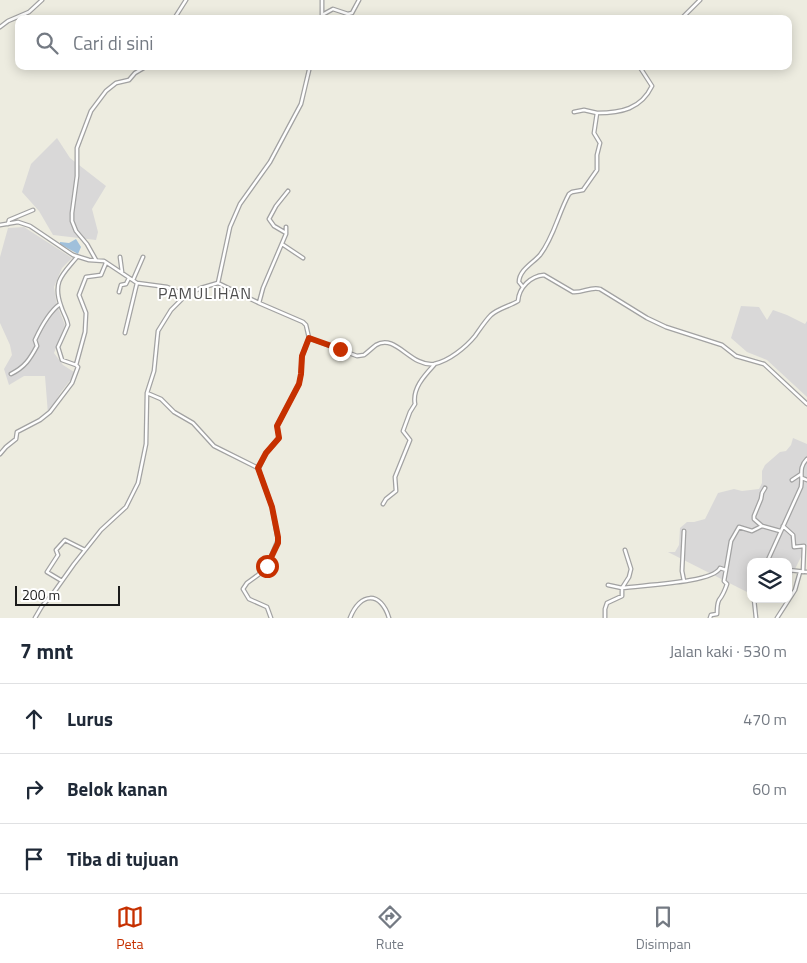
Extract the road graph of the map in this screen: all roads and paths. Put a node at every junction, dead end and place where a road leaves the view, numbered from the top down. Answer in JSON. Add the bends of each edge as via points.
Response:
{"nodes":[{"id":1,"x":42,"y":0,"type":"edge"},
{"id":2,"x":186,"y":0,"type":"edge"},
{"id":3,"x":322,"y":0,"type":"edge"},
{"id":4,"x":359,"y":0,"type":"edge"},
{"id":5,"x":700,"y":0,"type":"edge"},
{"id":6,"x":22,"y":15,"type":"edge"},
{"id":7,"x":177,"y":15,"type":"edge"},
{"id":8,"x":322,"y":15,"type":"joint"},
{"id":9,"x":685,"y":15,"type":"edge"},
{"id":10,"x":15,"y":18,"type":"edge"},
{"id":11,"x":0,"y":27,"type":"edge"},
{"id":12,"x":140,"y":70,"type":"edge"},
{"id":13,"x":309,"y":70,"type":"edge"},
{"id":14,"x":642,"y":70,"type":"edge"},
{"id":15,"x":574,"y":112,"type":"dead end"},
{"id":16,"x":597,"y":113,"type":"junction"},
{"id":17,"x":288,"y":191,"type":"dead end"},
{"id":18,"x":33,"y":210,"type":"dead end"},
{"id":19,"x":8,"y":224,"type":"junction"},
{"id":20,"x":0,"y":225,"type":"edge"},
{"id":21,"x":286,"y":227,"type":"dead end"},
{"id":22,"x":286,"y":233,"type":"junction"},
{"id":23,"x":282,"y":244,"type":"junction"},
{"id":24,"x":78,"y":256,"type":"junction"},
{"id":25,"x":120,"y":257,"type":"dead end"},
{"id":26,"x":143,"y":257,"type":"dead end"},
{"id":27,"x":303,"y":258,"type":"dead end"},
{"id":28,"x":96,"y":260,"type":"junction"},
{"id":29,"x":106,"y":263,"type":"junction"},
{"id":30,"x":122,"y":272,"type":"junction"},
{"id":31,"x":129,"y":278,"type":"junction"},
{"id":32,"x":135,"y":282,"type":"junction"},
{"id":33,"x":218,"y":283,"type":"junction"},
{"id":34,"x":523,"y":287,"type":"junction"},
{"id":35,"x":119,"y":292,"type":"dead end"},
{"id":36,"x":186,"y":295,"type":"junction"},
{"id":37,"x":259,"y":303,"type":"junction"},
{"id":38,"x":60,"y":304,"type":"junction"},
{"id":39,"x":125,"y":333,"type":"dead end"},
{"id":40,"x":309,"y":338,"type":"junction"},
{"id":41,"x":435,"y":364,"type":"junction"},
{"id":42,"x":76,"y":365,"type":"junction"},
{"id":43,"x":11,"y":374,"type":"dead end"},
{"id":44,"x":147,"y":393,"type":"junction"},
{"id":45,"x":807,"y":404,"type":"edge"},
{"id":46,"x":0,"y":454,"type":"edge"},
{"id":47,"x":807,"y":459,"type":"edge"},
{"id":48,"x":258,"y":468,"type":"junction"},
{"id":49,"x":802,"y":476,"type":"junction"},
{"id":50,"x":792,"y":480,"type":"dead end"},
{"id":51,"x":807,"y":480,"type":"edge"},
{"id":52,"x":765,"y":488,"type":"dead end"},
{"id":53,"x":383,"y":504,"type":"dead end"},
{"id":54,"x":762,"y":526,"type":"junction"},
{"id":55,"x":783,"y":526,"type":"junction"},
{"id":56,"x":684,"y":531,"type":"dead end"},
{"id":57,"x":780,"y":531,"type":"junction"},
{"id":58,"x":85,"y":550,"type":"junction"},
{"id":59,"x":625,"y":550,"type":"dead end"},
{"id":60,"x":769,"y":558,"type":"edge"},
{"id":61,"x":726,"y":570,"type":"junction"},
{"id":62,"x":804,"y":572,"type":"edge"},
{"id":63,"x":62,"y":581,"type":"junction"},
{"id":64,"x":684,"y":581,"type":"junction"},
{"id":65,"x":608,"y":585,"type":"dead end"},
{"id":66,"x":622,"y":588,"type":"junction"},
{"id":67,"x":754,"y":603,"type":"edge"},
{"id":68,"x":35,"y":618,"type":"edge"},
{"id":69,"x":271,"y":618,"type":"edge"},
{"id":70,"x":350,"y":618,"type":"edge"},
{"id":71,"x":389,"y":618,"type":"edge"},
{"id":72,"x":605,"y":618,"type":"edge"},
{"id":73,"x":710,"y":618,"type":"edge"},
{"id":74,"x":756,"y":618,"type":"edge"},
{"id":75,"x":777,"y":618,"type":"edge"}],
"edges":[{"from":1,"to":6,"type":"street"},
{"from":2,"to":7,"type":"street"},
{"from":3,"to":8,"type":"street"},
{"from":4,"to":8,"type":"street","via":[[350,14],[333,9]]},
{"from":5,"to":9,"type":"street"},
{"from":10,"to":11,"type":"street"},
{"from":12,"to":28,"type":"street","via":[[106,91],[91,111],[77,148],[72,222]]},
{"from":13,"to":33,"type":"street","via":[[301,104],[292,122],[260,178],[240,204],[230,227]]},
{"from":14,"to":16,"type":"street","via":[[652,86],[645,99],[619,113]]},
{"from":15,"to":16,"type":"street"},
{"from":16,"to":34,"type":"street","via":[[594,133],[600,143],[596,154],[598,170],[583,190],[569,194],[551,238],[520,274],[519,282]]},
{"from":17,"to":22,"type":"street","via":[[269,219]]},
{"from":18,"to":19,"type":"street","via":[[10,220]]},
{"from":19,"to":20,"type":"street"},
{"from":19,"to":24,"type":"street","via":[[30,226]]},
{"from":21,"to":22,"type":"street"},
{"from":22,"to":23,"type":"street"},
{"from":23,"to":27,"type":"street"},
{"from":23,"to":37,"type":"street"},
{"from":24,"to":28,"type":"street"},
{"from":24,"to":38,"type":"street","via":[[65,269],[58,283]]},
{"from":25,"to":30,"type":"street"},
{"from":26,"to":32,"type":"street"},
{"from":28,"to":29,"type":"street"},
{"from":29,"to":30,"type":"street"},
{"from":29,"to":42,"type":"street","via":[[101,275],[86,276],[78,298],[86,313],[85,332]]},
{"from":30,"to":31,"type":"street"},
{"from":31,"to":32,"type":"street"},
{"from":31,"to":35,"type":"street"},
{"from":32,"to":36,"type":"street","via":[[167,287]]},
{"from":32,"to":39,"type":"street"},
{"from":33,"to":36,"type":"street"},
{"from":33,"to":37,"type":"street"},
{"from":34,"to":41,"type":"street","via":[[518,300],[492,314],[463,348]]},
{"from":34,"to":45,"type":"street","via":[[534,277],[544,275],[573,292],[600,289],[654,321],[722,345],[736,356],[764,364]]},
{"from":36,"to":44,"type":"street","via":[[171,310],[158,331],[154,371]]},
{"from":37,"to":40,"type":"street","via":[[304,322]]},
{"from":38,"to":42,"type":"street","via":[[68,325],[58,346],[61,359]]},
{"from":38,"to":43,"type":"street","via":[[42,326],[29,361]]},
{"from":40,"to":41,"type":"street","via":[[361,356],[381,343],[392,344],[418,362]]},
{"from":40,"to":48,"type":"street","via":[[302,356],[299,384],[277,426],[279,438]]},
{"from":41,"to":53,"type":"street","via":[[422,378],[414,396],[416,404],[403,431],[410,440],[395,477],[396,492]]},
{"from":42,"to":46,"type":"street","via":[[76,376],[57,404],[40,420],[17,432],[16,439]]},
{"from":44,"to":48,"type":"street","via":[[161,399],[174,412],[193,423],[214,446]]},
{"from":44,"to":58,"type":"street","via":[[146,444],[138,483],[126,507]]},
{"from":47,"to":49,"type":"street","via":[[800,469]]},
{"from":48,"to":69,"type":"street","via":[[272,507],[278,540],[267,566],[243,589],[248,599],[267,607]]},
{"from":49,"to":50,"type":"street"},
{"from":49,"to":51,"type":"street"},
{"from":49,"to":55,"type":"street","via":[[801,487]]},
{"from":52,"to":54,"type":"street","via":[[754,518]]},
{"from":54,"to":57,"type":"street"},
{"from":54,"to":61,"type":"street","via":[[752,531],[738,528],[731,541]]},
{"from":55,"to":57,"type":"street"},
{"from":55,"to":62,"type":"street","via":[[793,534],[794,547],[804,546]]},
{"from":56,"to":64,"type":"street"},
{"from":57,"to":60,"type":"street"},
{"from":58,"to":63,"type":"street"},
{"from":58,"to":63,"type":"street","via":[[65,540],[56,550],[57,556],[47,572]]},
{"from":59,"to":66,"type":"street","via":[[631,569]]},
{"from":61,"to":64,"type":"street","via":[[720,568],[717,574]]},
{"from":61,"to":73,"type":"street","via":[[724,581],[728,584],[718,603],[717,614]]},
{"from":62,"to":75,"type":"street"},
{"from":63,"to":68,"type":"street"},
{"from":64,"to":66,"type":"street"},
{"from":65,"to":66,"type":"street"},
{"from":66,"to":72,"type":"street","via":[[622,596],[607,603]]},
{"from":67,"to":74,"type":"street"},
{"from":70,"to":71,"type":"street","via":[[359,603],[369,597],[384,606]]}]}
